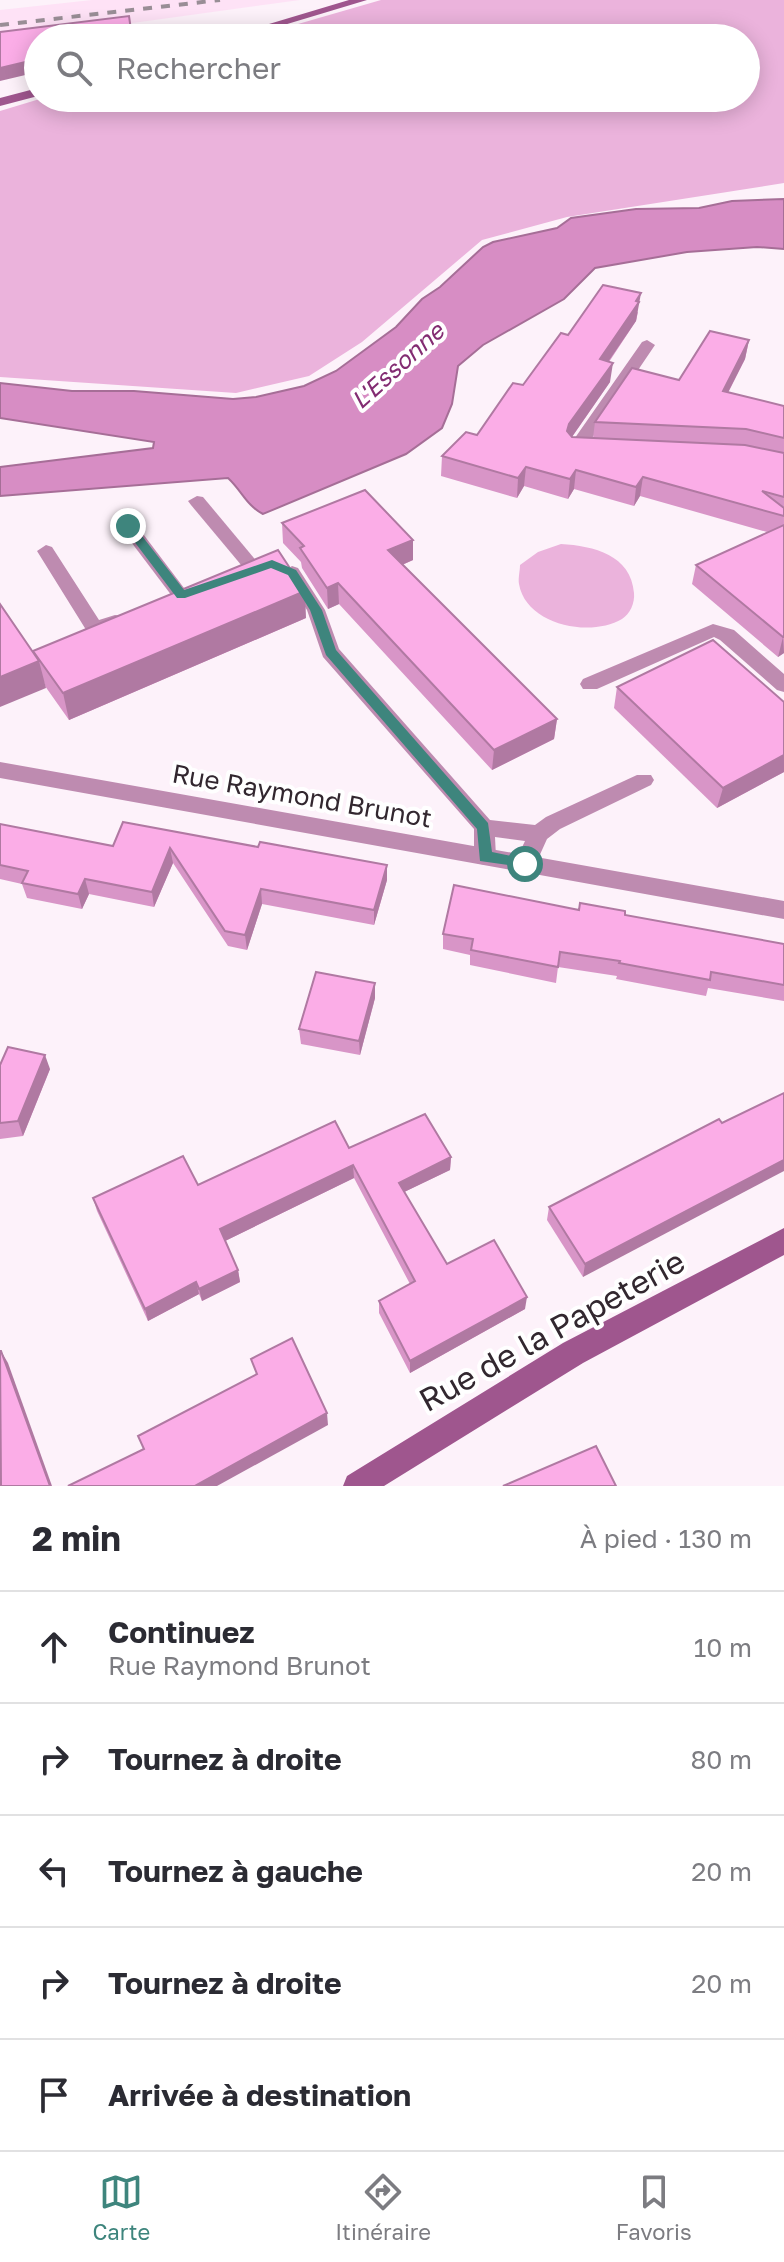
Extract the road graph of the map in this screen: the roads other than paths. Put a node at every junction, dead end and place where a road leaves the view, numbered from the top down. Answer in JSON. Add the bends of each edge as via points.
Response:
{"nodes":[{"id":1,"x":361,"y":0,"type":"edge"},
{"id":2,"x":277,"y":24,"type":"edge"},
{"id":3,"x":24,"y":96,"type":"edge"},
{"id":4,"x":0,"y":102,"type":"edge"},
{"id":5,"x":647,"y":345,"type":"dead end"},
{"id":6,"x":605,"y":450,"type":"edge"},
{"id":7,"x":197,"y":501,"type":"dead end"},
{"id":8,"x":128,"y":526,"type":"dead end"},
{"id":9,"x":46,"y":551,"type":"dead end"},
{"id":10,"x":181,"y":596,"type":"edge"},
{"id":11,"x":138,"y":612,"type":"edge"},
{"id":12,"x":590,"y":684,"type":"dead end"},
{"id":13,"x":784,"y":685,"type":"edge"},
{"id":14,"x":0,"y":770,"type":"edge"},
{"id":15,"x":644,"y":780,"type":"dead end"},
{"id":16,"x":484,"y":827,"type":"junction"},
{"id":17,"x":539,"y":834,"type":"junction"},
{"id":18,"x":485,"y":857,"type":"junction"},
{"id":19,"x":525,"y":864,"type":"junction"},
{"id":20,"x":784,"y":910,"type":"edge"},
{"id":21,"x":784,"y":1241,"type":"edge"},
{"id":22,"x":357,"y":1486,"type":"edge"}],
"edges":[{"from":1,"to":2,"type":"street"},
{"from":3,"to":4,"type":"street"},
{"from":5,"to":6,"type":"street","via":[[576,449]]},
{"from":7,"to":16,"type":"street","via":[[246,571],[272,564],[292,572],[316,610],[330,652]]},
{"from":8,"to":10,"type":"street"},
{"from":9,"to":11,"type":"street","via":[[95,628]]},
{"from":12,"to":13,"type":"street","via":[[713,630],[727,635]]},
{"from":14,"to":18,"type":"street","name":"Rue Raymond Brunot"},
{"from":15,"to":17,"type":"street"},
{"from":16,"to":17,"type":"street"},
{"from":16,"to":18,"type":"street"},
{"from":17,"to":19,"type":"street"},
{"from":18,"to":19,"type":"street","name":"Rue Raymond Brunot"},
{"from":19,"to":20,"type":"street","name":"Rue Raymond Brunot"},
{"from":21,"to":22,"type":"street","name":"Rue de la Papeterie","via":[[573,1353]]}]}
